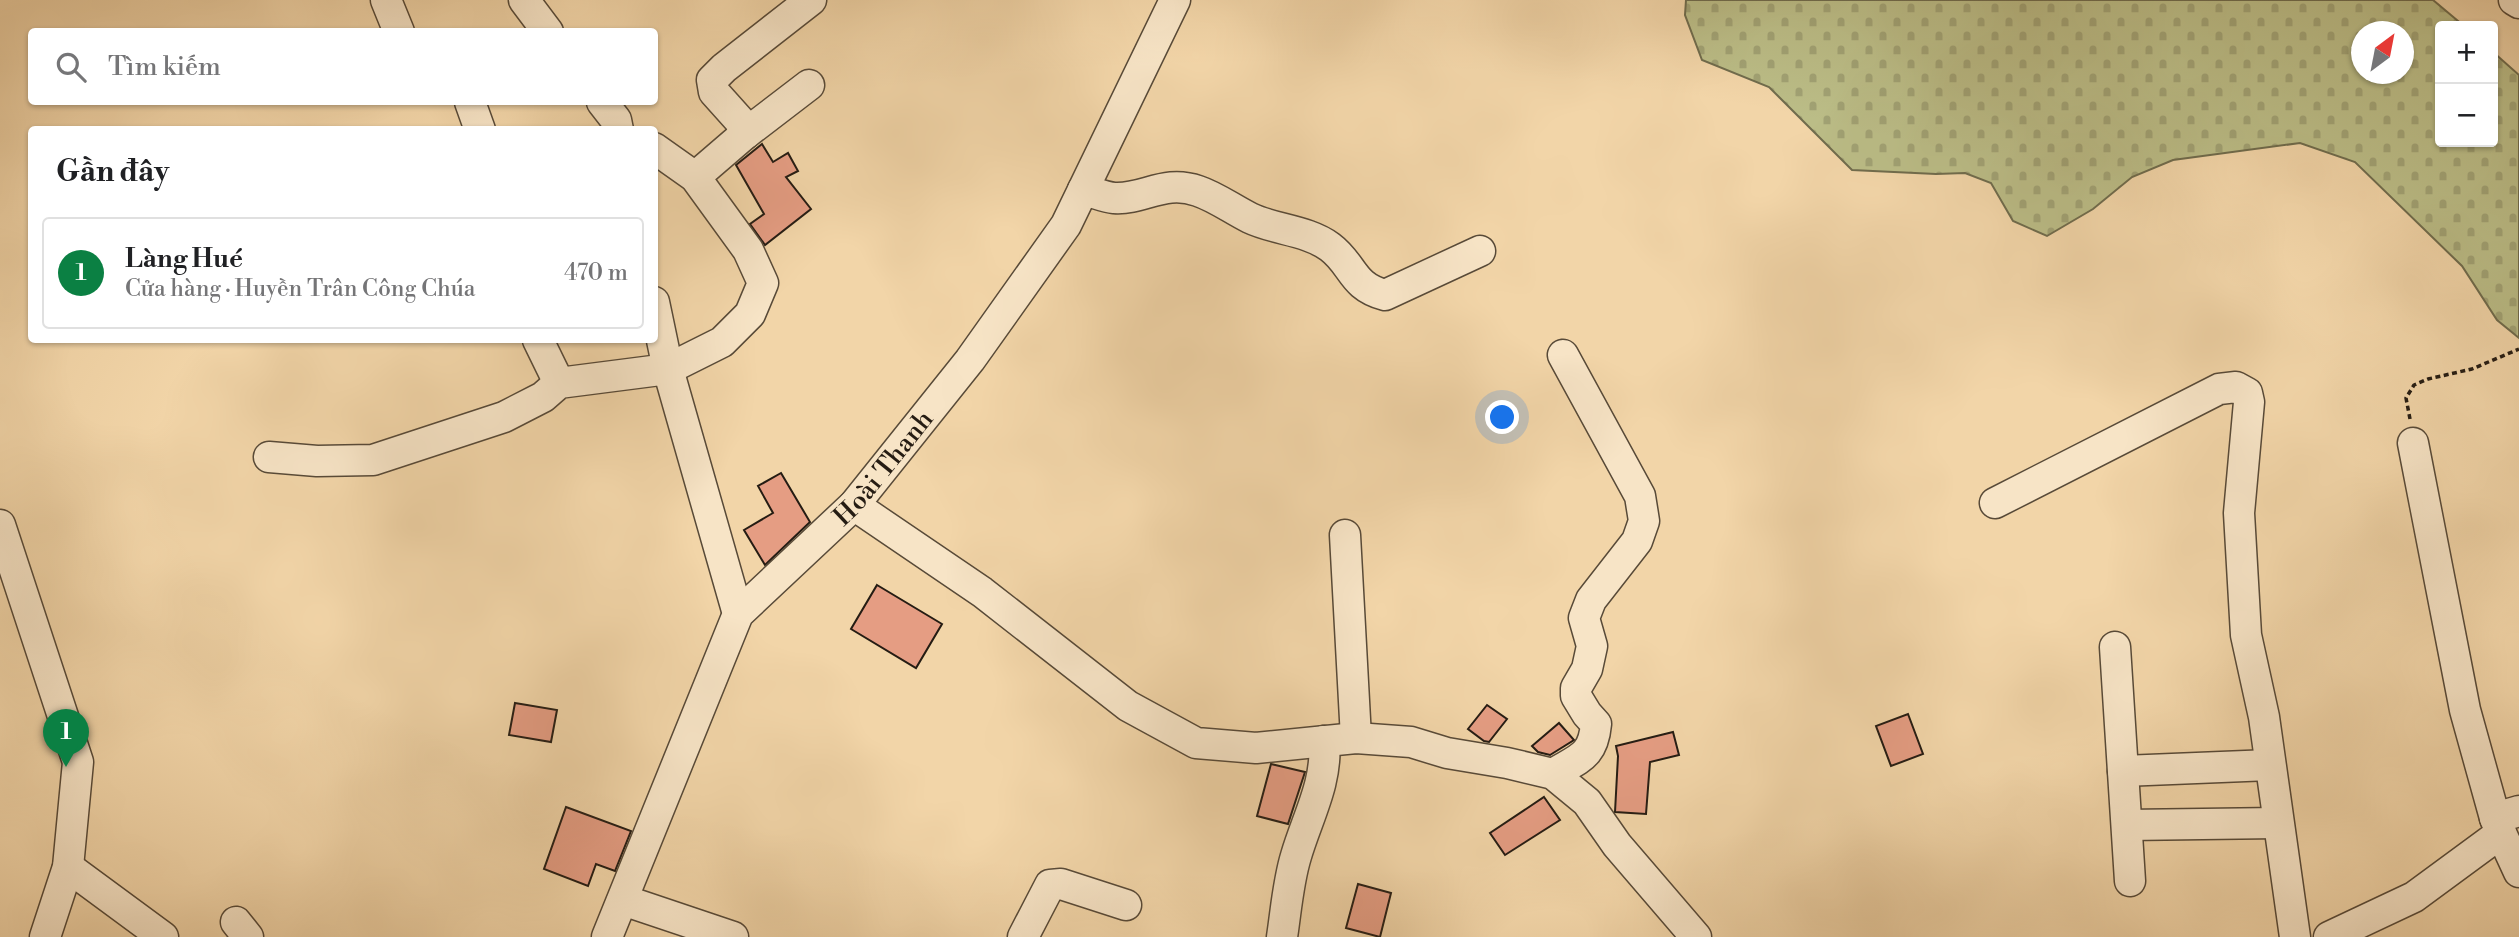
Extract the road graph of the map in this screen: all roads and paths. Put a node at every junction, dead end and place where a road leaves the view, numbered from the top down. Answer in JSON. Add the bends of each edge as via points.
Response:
{"nodes":[{"id":1,"x":386,"y":0,"type":"edge"},
{"id":2,"x":524,"y":0,"type":"edge"},
{"id":3,"x":811,"y":0,"type":"edge"},
{"id":4,"x":1175,"y":0,"type":"edge"},
{"id":5,"x":2514,"y":0,"type":"edge"},
{"id":6,"x":2519,"y":3,"type":"edge"},
{"id":7,"x":397,"y":28,"type":"edge"},
{"id":8,"x":545,"y":28,"type":"edge"},
{"id":9,"x":810,"y":85,"type":"dead end"},
{"id":10,"x":471,"y":105,"type":"edge"},
{"id":11,"x":479,"y":126,"type":"edge"},
{"id":12,"x":745,"y":134,"type":"junction"},
{"id":13,"x":658,"y":151,"type":"edge"},
{"id":14,"x":695,"y":177,"type":"junction"},
{"id":15,"x":1083,"y":190,"type":"junction"},
{"id":16,"x":1480,"y":251,"type":"dead end"},
{"id":17,"x":658,"y":321,"type":"edge"},
{"id":18,"x":539,"y":343,"type":"edge"},
{"id":19,"x":2519,"y":349,"type":"edge"},
{"id":20,"x":1563,"y":355,"type":"dead end"},
{"id":21,"x":668,"y":369,"type":"junction"},
{"id":22,"x":559,"y":383,"type":"junction"},
{"id":23,"x":2413,"y":443,"type":"joint"},
{"id":24,"x":270,"y":457,"type":"dead end"},
{"id":25,"x":1995,"y":503,"type":"dead end"},
{"id":26,"x":854,"y":505,"type":"junction"},
{"id":27,"x":0,"y":525,"type":"edge"},
{"id":28,"x":1345,"y":534,"type":"dead end"},
{"id":29,"x":738,"y":614,"type":"junction"},
{"id":30,"x":2115,"y":647,"type":"dead end"},
{"id":31,"x":1356,"y":738,"type":"junction"},
{"id":32,"x":1324,"y":741,"type":"junction"},
{"id":33,"x":2270,"y":765,"type":"junction"},
{"id":34,"x":2123,"y":771,"type":"junction"},
{"id":35,"x":1553,"y":774,"type":"junction"},
{"id":36,"x":2505,"y":821,"type":"edge"},
{"id":37,"x":2278,"y":823,"type":"junction"},
{"id":38,"x":2127,"y":825,"type":"junction"},
{"id":39,"x":68,"y":867,"type":"junction"},
{"id":40,"x":2519,"y":872,"type":"edge"},
{"id":41,"x":2130,"y":881,"type":"dead end"},
{"id":42,"x":623,"y":900,"type":"junction"},
{"id":43,"x":1126,"y":905,"type":"dead end"},
{"id":44,"x":45,"y":937,"type":"edge"},
{"id":45,"x":163,"y":937,"type":"edge"},
{"id":46,"x":607,"y":937,"type":"edge"},
{"id":47,"x":733,"y":937,"type":"edge"},
{"id":48,"x":1023,"y":937,"type":"edge"},
{"id":49,"x":1282,"y":937,"type":"edge"},
{"id":50,"x":1696,"y":937,"type":"edge"},
{"id":51,"x":2295,"y":937,"type":"edge"},
{"id":52,"x":2329,"y":937,"type":"edge"}],
"edges":[{"from":1,"to":7,"type":"street"},
{"from":2,"to":8,"type":"street"},
{"from":3,"to":12,"type":"street","via":[[712,80],[714,92],[740,121]]},
{"from":4,"to":15,"type":"street","name":"Hoài Thanh"},
{"from":5,"to":6,"type":"street"},
{"from":9,"to":12,"type":"street"},
{"from":10,"to":11,"type":"street"},
{"from":12,"to":14,"type":"street"},
{"from":13,"to":14,"type":"street"},
{"from":14,"to":21,"type":"street","via":[[748,250],[764,283],[750,314],[722,342]]},
{"from":15,"to":16,"type":"street","via":[[1114,198],[1161,187],[1199,191],[1252,219],[1328,246],[1361,285],[1385,295]]},
{"from":15,"to":26,"type":"street","name":"Hoài Thanh","via":[[1066,225],[970,360]]},
{"from":17,"to":21,"type":"street"},
{"from":18,"to":22,"type":"street"},
{"from":19,"to":23,"type":"path","via":[[2472,369],[2414,385],[2406,398]]},
{"from":20,"to":35,"type":"street","via":[[1640,496],[1644,521],[1637,541],[1591,600],[1584,618],[1592,646],[1576,696],[1595,724],[1594,741],[1586,754]]},
{"from":21,"to":22,"type":"street"},
{"from":21,"to":29,"type":"street"},
{"from":22,"to":24,"type":"street","via":[[504,417],[373,460]]},
{"from":23,"to":36,"type":"street","via":[[2463,697]]},
{"from":25,"to":33,"type":"street","via":[[2219,389],[2236,387],[2247,393],[2239,513],[2246,621]]},
{"from":26,"to":29,"type":"street","name":"Hoài Thanh"},
{"from":26,"to":32,"type":"street","via":[[982,592],[1129,706],[1196,743],[1256,748]]},
{"from":27,"to":39,"type":"street","via":[[78,762]]},
{"from":28,"to":31,"type":"street"},
{"from":29,"to":42,"type":"street","name":"Hoài Thanh"},
{"from":30,"to":34,"type":"street"},
{"from":31,"to":32,"type":"street"},
{"from":31,"to":35,"type":"street","via":[[1411,742]]},
{"from":32,"to":49,"type":"street","via":[[1316,802],[1295,858]]},
{"from":33,"to":34,"type":"street"},
{"from":33,"to":37,"type":"street"},
{"from":34,"to":38,"type":"street"},
{"from":35,"to":50,"type":"street","via":[[1587,802]]},
{"from":36,"to":40,"type":"street"},
{"from":36,"to":52,"type":"street","via":[[2414,897]]},
{"from":37,"to":38,"type":"street"},
{"from":37,"to":51,"type":"street"},
{"from":38,"to":41,"type":"street"},
{"from":39,"to":44,"type":"street"},
{"from":39,"to":45,"type":"street"},
{"from":42,"to":46,"type":"street","name":"Hoài Thanh"},
{"from":42,"to":47,"type":"street"},
{"from":43,"to":48,"type":"street","via":[[1061,884],[1050,885]]}]}
